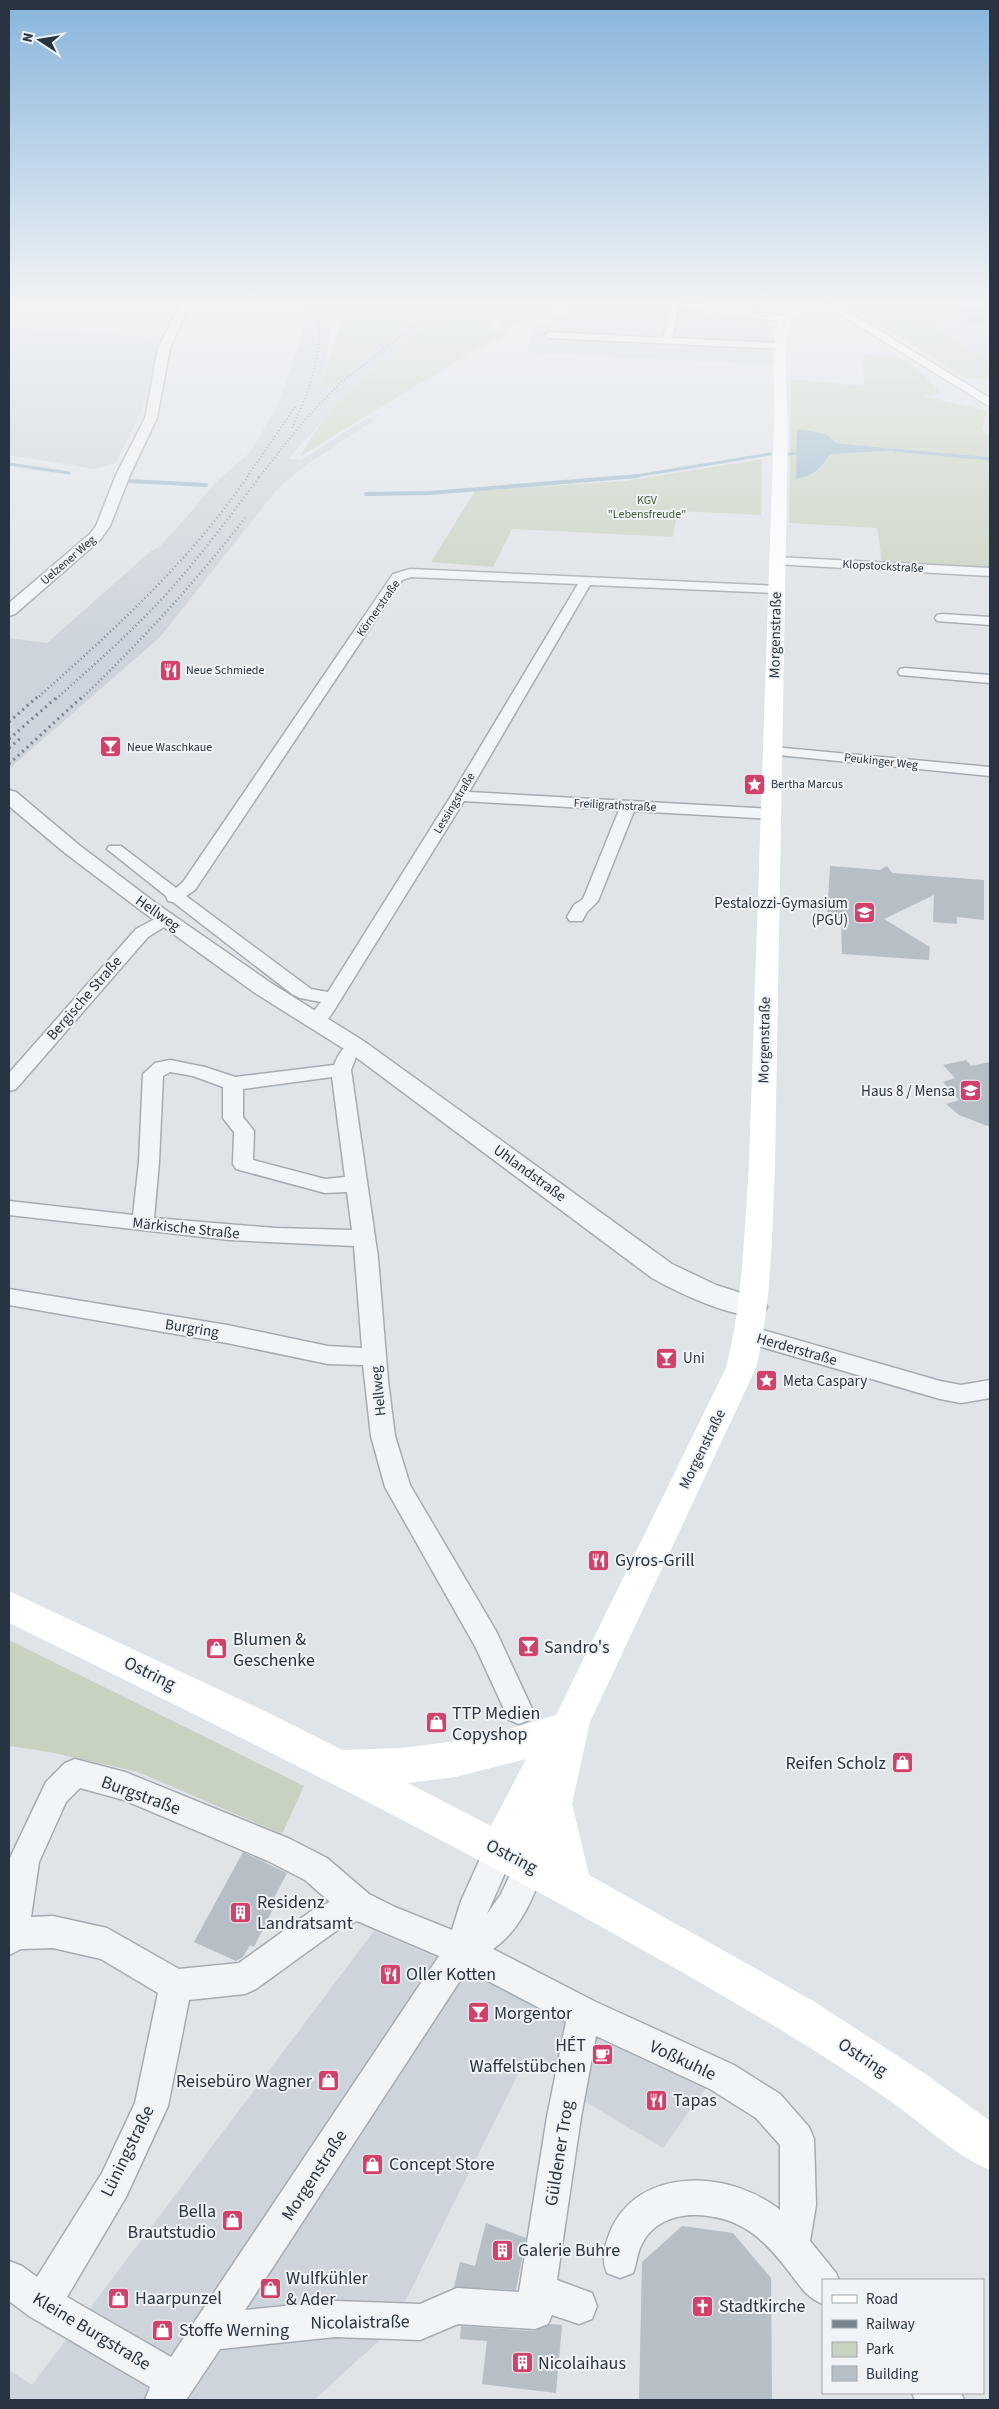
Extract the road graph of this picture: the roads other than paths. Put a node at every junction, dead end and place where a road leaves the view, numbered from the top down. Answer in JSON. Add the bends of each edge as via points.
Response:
{"nodes":[{"id":1,"x":151,"y":416,"type":"edge"},
{"id":2,"x":781,"y":416,"type":"edge"},
{"id":3,"x":776,"y":561,"type":"junction"},
{"id":4,"x":990,"y":572,"type":"edge"},
{"id":5,"x":586,"y":581,"type":"junction"},
{"id":6,"x":776,"y":589,"type":"junction"},
{"id":7,"x":9,"y":611,"type":"edge"},
{"id":8,"x":942,"y":618,"type":"dead end"},
{"id":9,"x":990,"y":621,"type":"edge"},
{"id":10,"x":905,"y":672,"type":"dead end"},
{"id":11,"x":990,"y":679,"type":"edge"},
{"id":12,"x":773,"y":751,"type":"junction"},
{"id":13,"x":990,"y":772,"type":"edge"},
{"id":14,"x":9,"y":796,"type":"edge"},
{"id":15,"x":459,"y":796,"type":"junction"},
{"id":16,"x":630,"y":806,"type":"junction"},
{"id":17,"x":771,"y":814,"type":"junction"},
{"id":18,"x":114,"y":849,"type":"dead end"},
{"id":19,"x":174,"y":897,"type":"junction"},
{"id":20,"x":576,"y":917,"type":"dead end"},
{"id":21,"x":166,"y":918,"type":"junction"},
{"id":22,"x":332,"y":998,"type":"junction"},
{"id":23,"x":316,"y":1020,"type":"junction"},
{"id":24,"x":357,"y":1047,"type":"junction"},
{"id":25,"x":340,"y":1070,"type":"junction"},
{"id":26,"x":233,"y":1084,"type":"junction"},
{"id":27,"x":9,"y":1085,"type":"edge"},
{"id":28,"x":356,"y":1184,"type":"junction"},
{"id":29,"x":9,"y":1208,"type":"edge"},
{"id":30,"x":143,"y":1223,"type":"junction"},
{"id":31,"x":364,"y":1238,"type":"junction"},
{"id":32,"x":9,"y":1297,"type":"edge"},
{"id":33,"x":751,"y":1321,"type":"junction"},
{"id":34,"x":374,"y":1357,"type":"junction"},
{"id":35,"x":990,"y":1390,"type":"edge"},
{"id":36,"x":9,"y":1606,"type":"edge"},
{"id":37,"x":519,"y":1711,"type":"dead end"},
{"id":38,"x":568,"y":1725,"type":"junction"},
{"id":39,"x":338,"y":1767,"type":"junction"},
{"id":40,"x":553,"y":1804,"type":"junction"},
{"id":41,"x":515,"y":1858,"type":"junction"},
{"id":42,"x":573,"y":1888,"type":"junction"},
{"id":43,"x":358,"y":1905,"type":"junction"},
{"id":44,"x":11,"y":1936,"type":"edge"},
{"id":45,"x":462,"y":1950,"type":"junction"},
{"id":46,"x":176,"y":1985,"type":"junction"},
{"id":47,"x":584,"y":2014,"type":"junction"},
{"id":48,"x":990,"y":2148,"type":"edge"},
{"id":49,"x":792,"y":2245,"type":"junction"},
{"id":50,"x":620,"y":2260,"type":"dead end"},
{"id":51,"x":9,"y":2279,"type":"edge"},
{"id":52,"x":822,"y":2285,"type":"edge"},
{"id":53,"x":537,"y":2292,"type":"junction"},
{"id":54,"x":42,"y":2303,"type":"junction"},
{"id":55,"x":579,"y":2306,"type":"dead end"},
{"id":56,"x":210,"y":2331,"type":"junction"},
{"id":57,"x":170,"y":2390,"type":"edge"},
{"id":58,"x":933,"y":2394,"type":"edge"},
{"id":59,"x":945,"y":2400,"type":"edge"}],
"edges":[{"from":1,"to":7,"type":"street","name":"Uelzener Weg","via":[[100,532]]},
{"from":2,"to":3,"type":"main road","name":"Morgenstraße"},
{"from":3,"to":4,"type":"street","name":"Klopstockstraße"},
{"from":3,"to":6,"type":"main road","name":"Morgenstraße"},
{"from":5,"to":6,"type":"street","name":"Körnerstraße"},
{"from":5,"to":15,"type":"street","name":"Lessingstraße"},
{"from":5,"to":19,"type":"street","name":"Körnerstraße","via":[[410,573],[398,577],[188,886]]},
{"from":6,"to":12,"type":"main road","name":"Morgenstraße"},
{"from":8,"to":9,"type":"street"},
{"from":10,"to":11,"type":"street"},
{"from":12,"to":13,"type":"street","name":"Peukinger Weg"},
{"from":12,"to":17,"type":"main road","name":"Morgenstraße"},
{"from":14,"to":21,"type":"street","name":"Hellweg","via":[[110,879]]},
{"from":15,"to":16,"type":"street","name":"Freiligrathstraße"},
{"from":15,"to":22,"type":"street","name":"Lessingstraße"},
{"from":16,"to":17,"type":"street","name":"Freiligrathstraße"},
{"from":16,"to":20,"type":"street","via":[[590,901],[580,908]]},
{"from":17,"to":33,"type":"main road","name":"Morgenstraße","via":[[758,1266]]},
{"from":18,"to":19,"type":"street","name":"Hellweg"},
{"from":19,"to":22,"type":"street","name":"Hellweg","via":[[298,990]]},
{"from":21,"to":23,"type":"street","name":"Hellweg","via":[[263,988]]},
{"from":21,"to":27,"type":"street","name":"Bergische Straße","via":[[142,933]]},
{"from":22,"to":23,"type":"street","name":"Lessingstraße"},
{"from":23,"to":24,"type":"street","name":"Uhlandstraße"},
{"from":24,"to":25,"type":"street","via":[[348,1054]]},
{"from":24,"to":33,"type":"street","name":"Uhlandstraße","via":[[662,1271],[710,1295]]},
{"from":25,"to":26,"type":"street"},
{"from":25,"to":28,"type":"street","name":"Hellweg"},
{"from":26,"to":28,"type":"street","via":[[233,1118],[244,1131],[243,1164],[325,1186]]},
{"from":26,"to":30,"type":"street","via":[[174,1067],[161,1068],[153,1074]]},
{"from":28,"to":31,"type":"street","name":"Hellweg"},
{"from":29,"to":30,"type":"street","name":"Märkische Straße"},
{"from":30,"to":31,"type":"street","name":"Märkische Straße","via":[[306,1239]]},
{"from":31,"to":34,"type":"street","name":"Hellweg"},
{"from":32,"to":34,"type":"street","name":"Burgring","via":[[227,1334],[328,1355]]},
{"from":33,"to":35,"type":"street","name":"Herderstraße","via":[[940,1390],[962,1394]]},
{"from":33,"to":38,"type":"main road","name":"Morgenstraße","via":[[741,1368]]},
{"from":34,"to":37,"type":"street","name":"Hellweg","via":[[383,1436],[398,1487],[486,1640]]},
{"from":36,"to":39,"type":"main road","name":"Ostring","via":[[160,1677]]},
{"from":38,"to":39,"type":"main road","via":[[522,1744],[443,1763],[412,1767]]},
{"from":38,"to":40,"type":"main road","name":"Morgenstraße"},
{"from":38,"to":41,"type":"main road","name":"Morgenstraße","via":[[525,1798]]},
{"from":39,"to":41,"type":"main road","name":"Ostring"},
{"from":40,"to":41,"type":"main road","name":"Morgenstraße"},
{"from":40,"to":42,"type":"main road"},
{"from":41,"to":42,"type":"main road","name":"Ostring"},
{"from":41,"to":45,"type":"street","name":"Morgenstraße","via":[[507,1914],[485,1938]]},
{"from":42,"to":48,"type":"main road","name":"Ostring","via":[[800,2017],[912,2090]]},
{"from":43,"to":44,"type":"street","name":"Burgstraße","via":[[316,1869],[279,1850],[125,1786],[75,1773],[56,1792],[24,1860]]},
{"from":43,"to":45,"type":"street","name":"Burgstraße"},
{"from":43,"to":46,"type":"street","via":[[325,1920],[245,1978]]},
{"from":44,"to":46,"type":"street","name":"Burgstraße","via":[[53,1932],[107,1944]]},
{"from":45,"to":47,"type":"street","name":"Voßkuhle"},
{"from":45,"to":56,"type":"street","name":"Morgenstraße"},
{"from":46,"to":54,"type":"street","name":"Lüningstraße","via":[[151,2106],[114,2185]]},
{"from":47,"to":49,"type":"street","name":"Voßkuhle","via":[[722,2077],[774,2112],[797,2139],[798,2205]]},
{"from":47,"to":53,"type":"street","name":"Güldener Trog","via":[[564,2117]]},
{"from":49,"to":50,"type":"street","via":[[762,2218],[734,2202],[704,2197],[680,2199],[659,2205],[631,2227],[623,2241]]},
{"from":49,"to":52,"type":"street"},
{"from":51,"to":54,"type":"street","name":"Kleine Burgstraße"},
{"from":53,"to":55,"type":"street"},
{"from":53,"to":56,"type":"street","name":"Nicolaistraße","via":[[535,2310],[457,2306],[420,2322],[335,2319]]},
{"from":54,"to":57,"type":"street","name":"Kleine Burgstraße"},
{"from":56,"to":57,"type":"street","name":"Morgenstraße"},
{"from":58,"to":59,"type":"street"}]}
